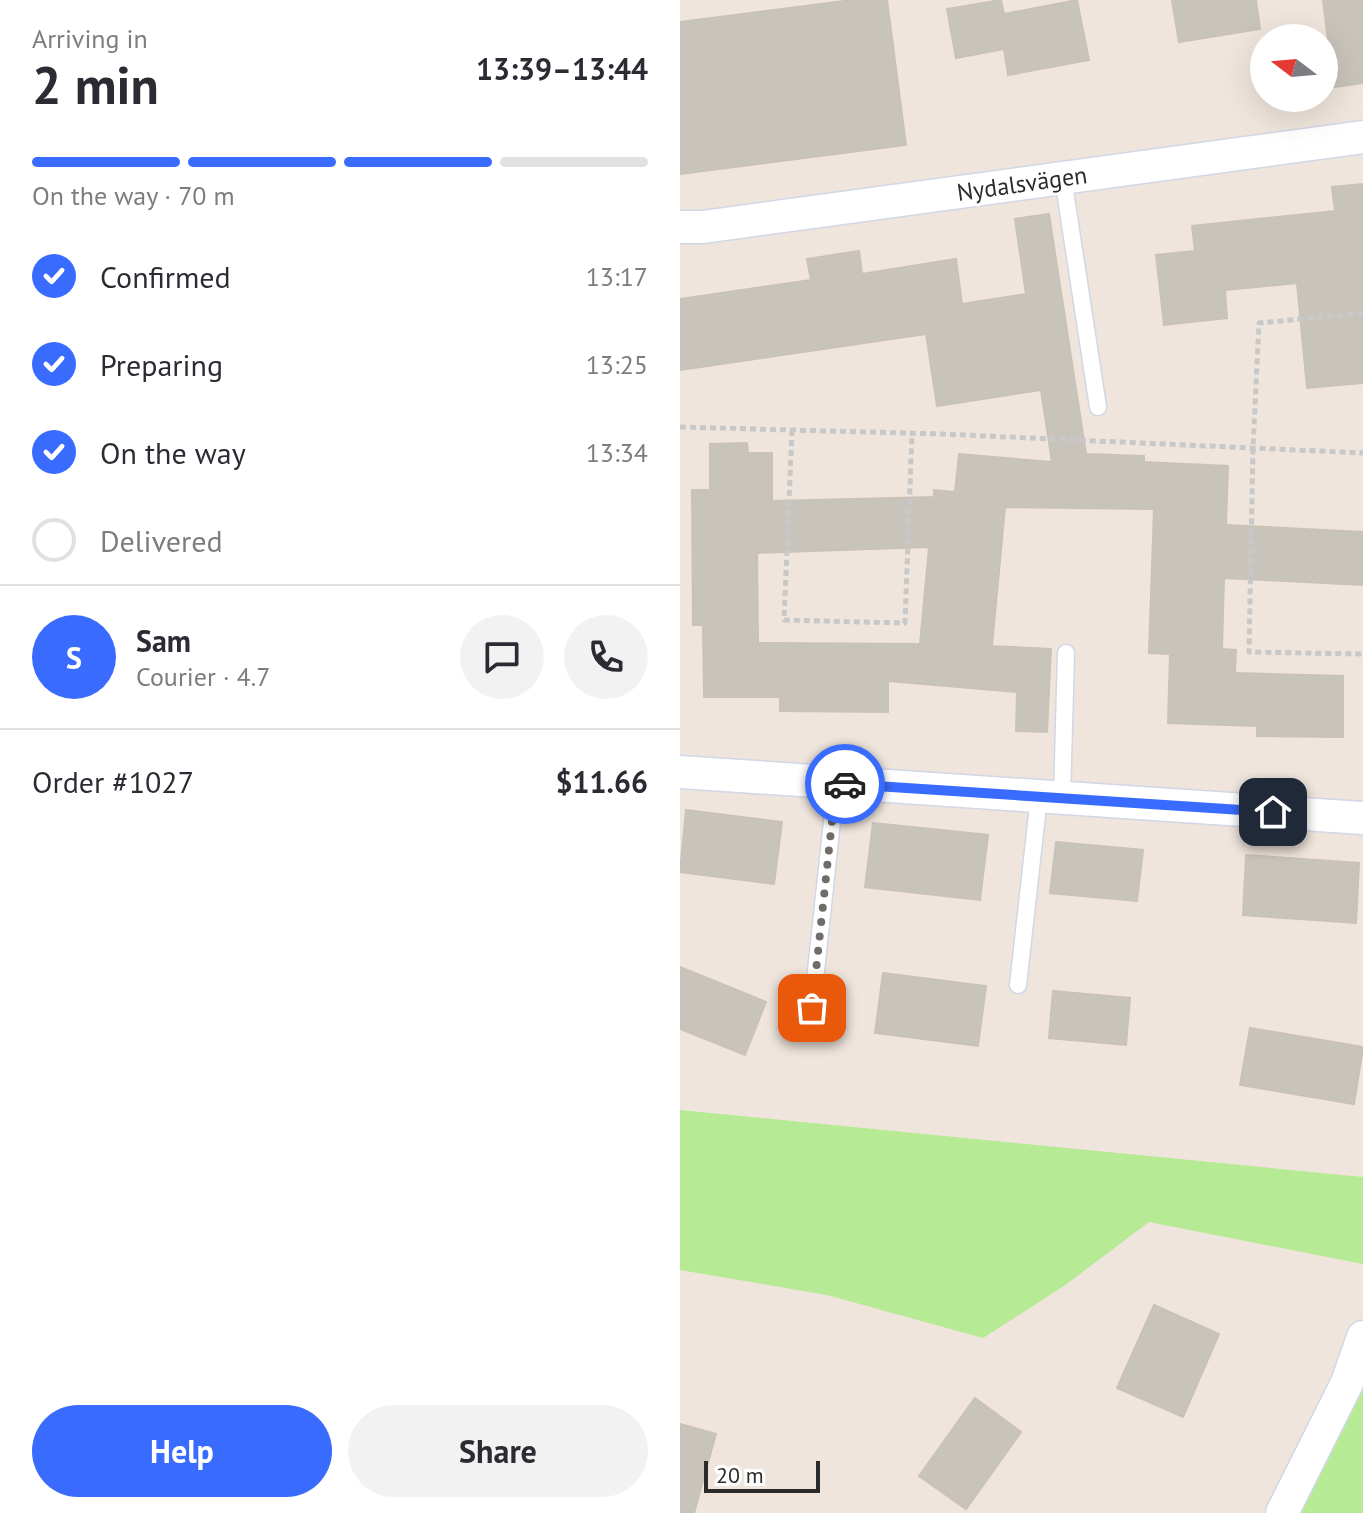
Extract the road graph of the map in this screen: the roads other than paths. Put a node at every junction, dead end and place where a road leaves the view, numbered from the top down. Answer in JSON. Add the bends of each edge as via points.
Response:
{"nodes":[{"id":1,"x":1363,"y":137,"type":"edge"},
{"id":2,"x":1063,"y":178,"type":"junction"},
{"id":3,"x":680,"y":227,"type":"edge"},
{"id":4,"x":1098,"y":407,"type":"dead end"},
{"id":5,"x":1066,"y":653,"type":"dead end"},
{"id":6,"x":680,"y":772,"type":"edge"},
{"id":7,"x":836,"y":784,"type":"junction"},
{"id":8,"x":1050,"y":798,"type":"junction"},
{"id":9,"x":1363,"y":818,"type":"edge"},
{"id":10,"x":1018,"y":985,"type":"dead end"},
{"id":11,"x":812,"y":1008,"type":"dead end"},
{"id":12,"x":1363,"y":1337,"type":"edge"},
{"id":13,"x":1282,"y":1513,"type":"edge"}],
"edges":[{"from":1,"to":2,"type":"street","name":"Nydalsvägen"},
{"from":2,"to":3,"type":"street","name":"Nydalsvägen"},
{"from":2,"to":4,"type":"lane"},
{"from":5,"to":8,"type":"lane"},
{"from":6,"to":7,"type":"street"},
{"from":7,"to":8,"type":"street"},
{"from":7,"to":11,"type":"lane"},
{"from":8,"to":9,"type":"street"},
{"from":8,"to":10,"type":"lane"},
{"from":12,"to":13,"type":"street","via":[[1347,1383]]}]}
